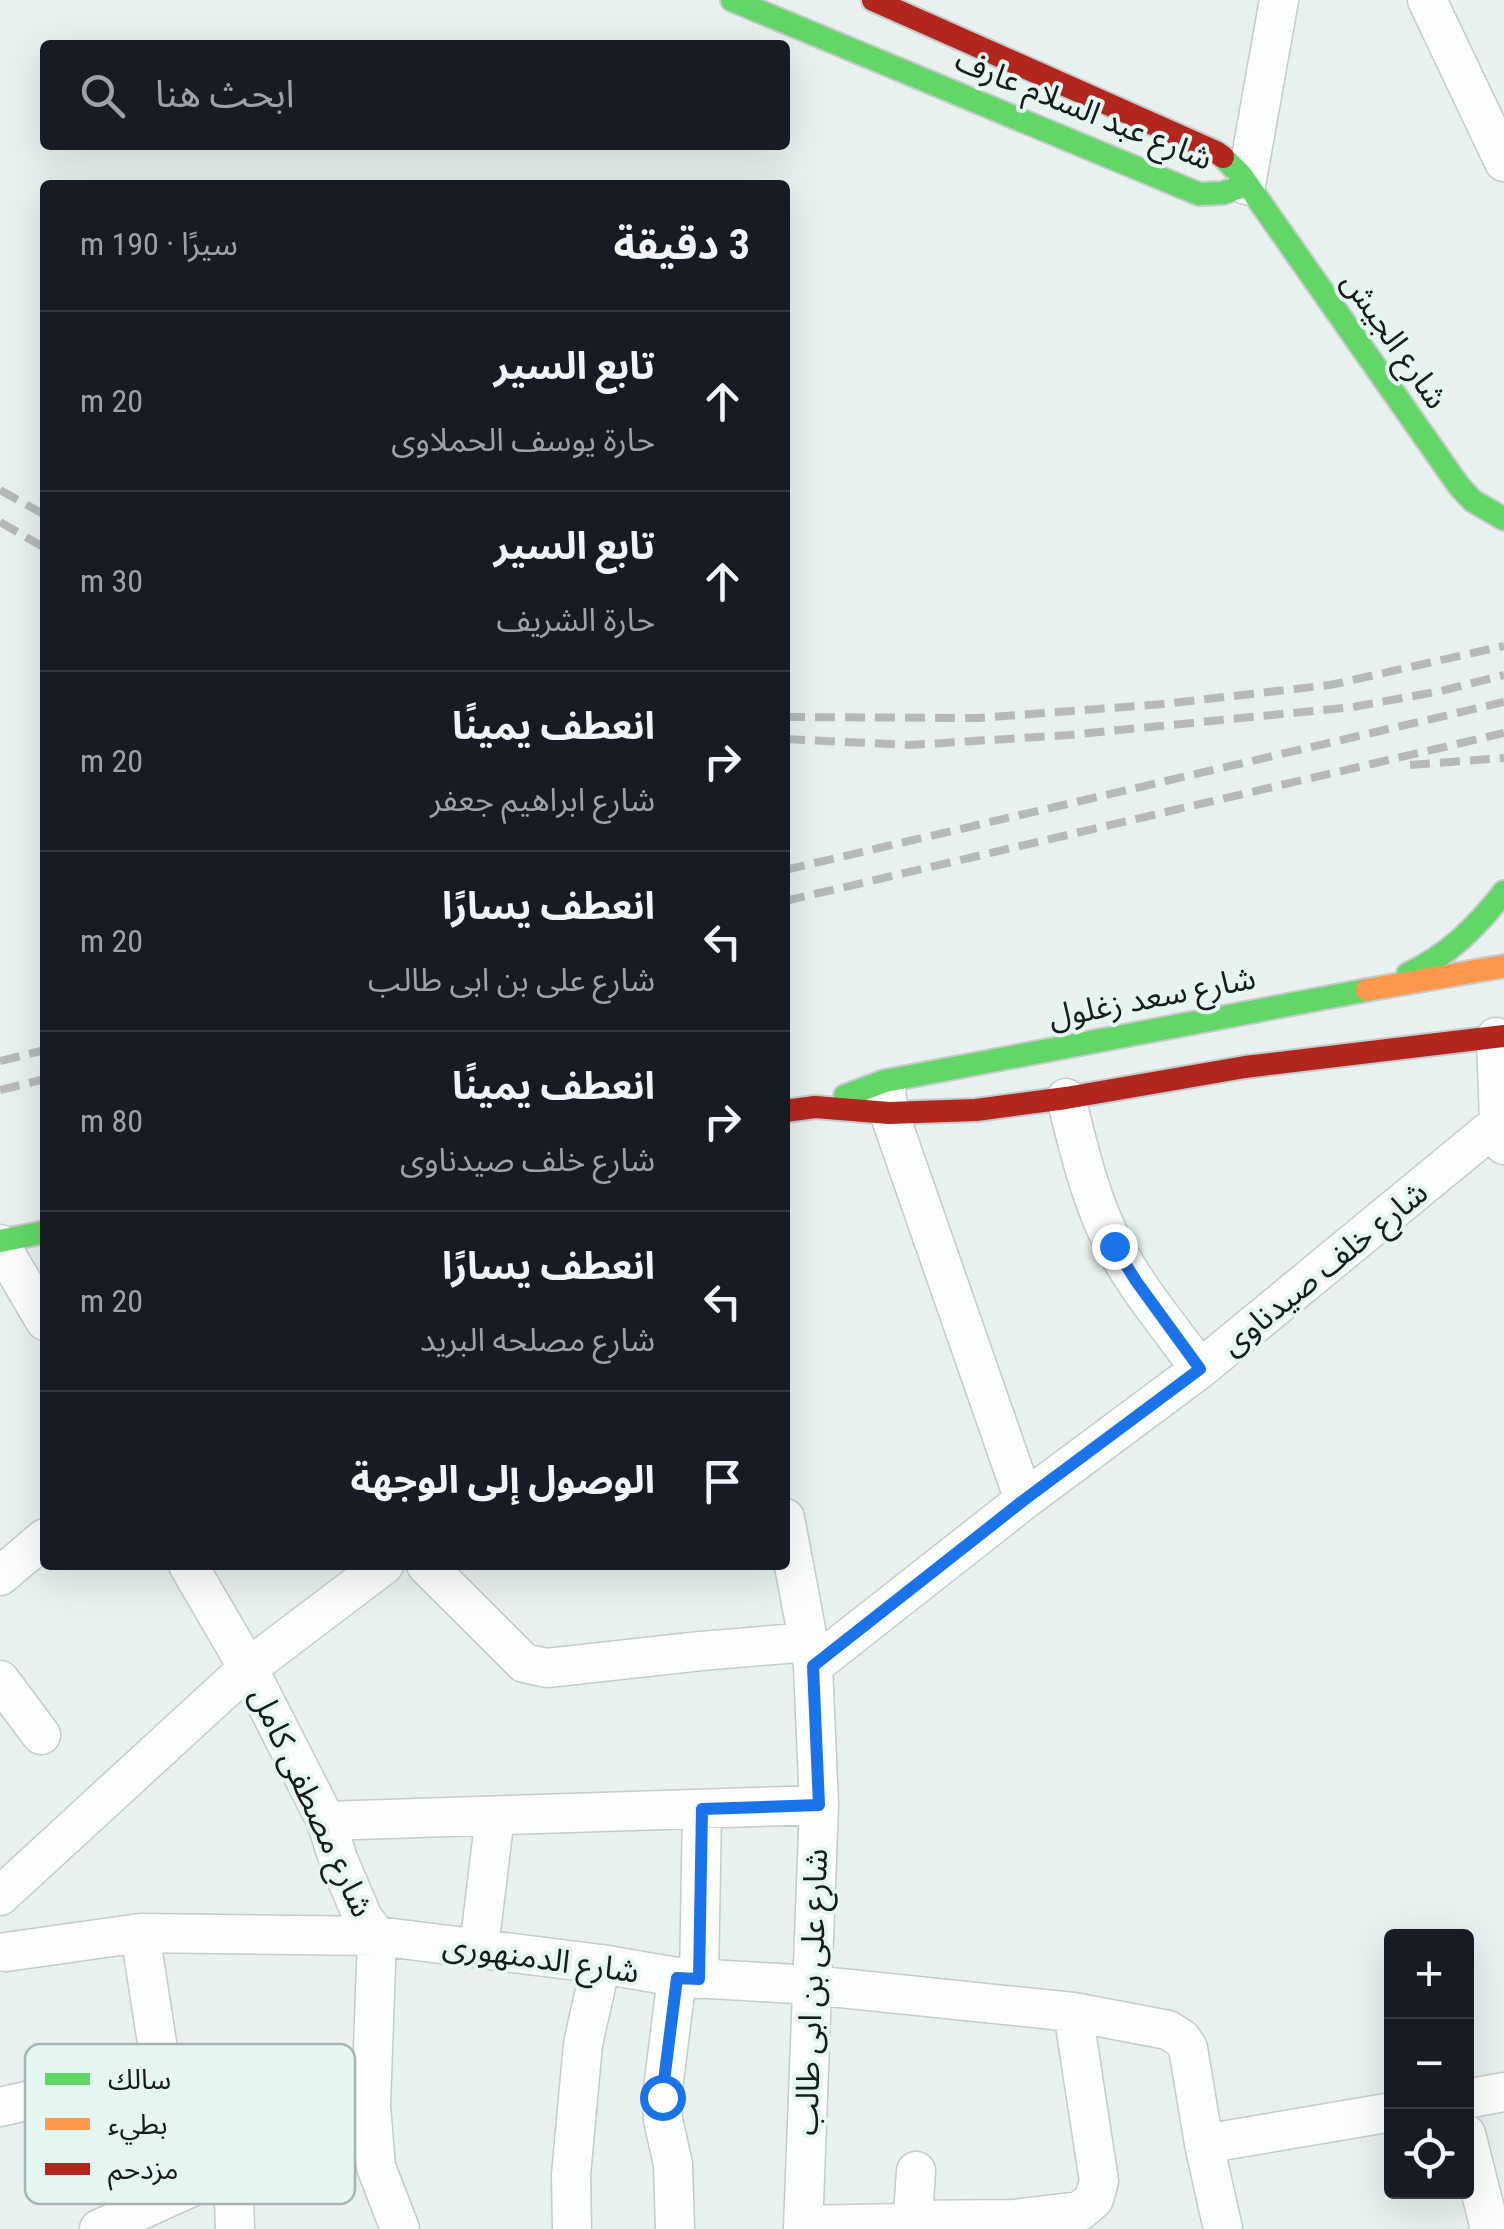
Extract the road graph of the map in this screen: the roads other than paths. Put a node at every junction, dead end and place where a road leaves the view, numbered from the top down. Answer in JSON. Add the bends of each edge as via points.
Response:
{"nodes":[{"id":1,"x":732,"y":0,"type":"edge"},
{"id":2,"x":873,"y":0,"type":"edge"},
{"id":3,"x":1279,"y":0,"type":"edge"},
{"id":4,"x":1427,"y":0,"type":"edge"},
{"id":5,"x":1504,"y":162,"type":"edge"},
{"id":6,"x":1246,"y":185,"type":"junction"},
{"id":7,"x":1504,"y":519,"type":"edge"},
{"id":8,"x":1504,"y":892,"type":"edge"},
{"id":9,"x":1504,"y":966,"type":"edge"},
{"id":10,"x":1377,"y":988,"type":"junction"},
{"id":11,"x":1500,"y":1036,"type":"edge"},
{"id":12,"x":887,"y":1097,"type":"junction"},
{"id":13,"x":1066,"y":1098,"type":"junction"},
{"id":14,"x":790,"y":1110,"type":"edge"},
{"id":15,"x":1502,"y":1134,"type":"edge"},
{"id":16,"x":40,"y":1233,"type":"edge"},
{"id":17,"x":0,"y":1243,"type":"edge"},
{"id":18,"x":40,"y":1312,"type":"edge"},
{"id":19,"x":1200,"y":1369,"type":"junction"},
{"id":20,"x":1024,"y":1500,"type":"junction"},
{"id":21,"x":40,"y":1542,"type":"edge"},
{"id":22,"x":790,"y":1544,"type":"edge"},
{"id":23,"x":191,"y":1570,"type":"edge"},
{"id":24,"x":377,"y":1570,"type":"edge"},
{"id":25,"x":431,"y":1570,"type":"edge"},
{"id":26,"x":0,"y":1576,"type":"edge"},
{"id":27,"x":811,"y":1654,"type":"junction"},
{"id":28,"x":248,"y":1668,"type":"junction"},
{"id":29,"x":0,"y":1680,"type":"edge"},
{"id":30,"x":41,"y":1734,"type":"dead end"},
{"id":31,"x":819,"y":1805,"type":"junction"},
{"id":32,"x":702,"y":1809,"type":"junction"},
{"id":33,"x":495,"y":1816,"type":"junction"},
{"id":34,"x":326,"y":1821,"type":"junction"},
{"id":35,"x":0,"y":1896,"type":"edge"},
{"id":36,"x":140,"y":1932,"type":"junction"},
{"id":37,"x":377,"y":1936,"type":"junction"},
{"id":38,"x":479,"y":1948,"type":"junction"},
{"id":39,"x":2,"y":1955,"type":"edge"},
{"id":40,"x":601,"y":1964,"type":"junction"},
{"id":41,"x":688,"y":1978,"type":"junction"},
{"id":42,"x":811,"y":1984,"type":"junction"},
{"id":43,"x":1074,"y":2012,"type":"junction"},
{"id":44,"x":158,"y":2044,"type":"edge"},
{"id":45,"x":1504,"y":2092,"type":"edge"},
{"id":46,"x":1474,"y":2098,"type":"edge"},
{"id":47,"x":25,"y":2101,"type":"edge"},
{"id":48,"x":371,"y":2106,"type":"junction"},
{"id":49,"x":0,"y":2107,"type":"edge"},
{"id":50,"x":355,"y":2113,"type":"edge"},
{"id":51,"x":1384,"y":2113,"type":"edge"},
{"id":52,"x":1204,"y":2144,"type":"junction"},
{"id":53,"x":1474,"y":2166,"type":"edge"},
{"id":54,"x":376,"y":2167,"type":"junction"},
{"id":55,"x":916,"y":2172,"type":"dead end"},
{"id":56,"x":235,"y":2204,"type":"edge"},
{"id":57,"x":164,"y":2208,"type":"edge"},
{"id":58,"x":910,"y":2220,"type":"junction"},
{"id":59,"x":803,"y":2227,"type":"edge"},
{"id":60,"x":99,"y":2229,"type":"edge"},
{"id":61,"x":235,"y":2229,"type":"edge"},
{"id":62,"x":374,"y":2229,"type":"edge"},
{"id":63,"x":400,"y":2229,"type":"edge"},
{"id":64,"x":572,"y":2229,"type":"edge"},
{"id":65,"x":675,"y":2229,"type":"edge"},
{"id":66,"x":1223,"y":2229,"type":"edge"},
{"id":67,"x":1490,"y":2229,"type":"edge"}],
"edges":[{"from":1,"to":6,"type":"main road","name":"شارع عبد السلام عارف","via":[[1200,194],[1216,196]]},
{"from":2,"to":6,"type":"main road","name":"شارع عبد السلام عارف","via":[[1216,152]]},
{"from":3,"to":6,"type":"street"},
{"from":4,"to":5,"type":"street"},
{"from":6,"to":7,"type":"main road","name":"شارع الجيش","via":[[1459,486]]},
{"from":8,"to":10,"type":"main road","via":[[1472,933],[1428,966]]},
{"from":9,"to":10,"type":"main road","name":"شارع سعد زغلول"},
{"from":10,"to":12,"type":"main road","name":"شارع سعد زغلول"},
{"from":11,"to":13,"type":"main road","name":"شارع سعد زغلول","via":[[1245,1067]]},
{"from":11,"to":15,"type":"street"},
{"from":12,"to":13,"type":"main road","name":"شارع سعد زغلول","via":[[976,1110]]},
{"from":12,"to":14,"type":"main road","name":"شارع سعد زغلول"},
{"from":12,"to":20,"type":"street"},
{"from":13,"to":19,"type":"street","via":[[1086,1176],[1114,1246]]},
{"from":15,"to":19,"type":"street","name":"شارع خلف صيدناوى"},
{"from":16,"to":17,"type":"main road"},
{"from":17,"to":18,"type":"street"},
{"from":19,"to":20,"type":"street","name":"شارع خلف صيدناوى"},
{"from":20,"to":27,"type":"street","name":"شارع خلف صيدناوى"},
{"from":21,"to":26,"type":"street"},
{"from":22,"to":27,"type":"street","name":"شارع على بن ابى طالب"},
{"from":23,"to":28,"type":"street","name":"شارع مصطفى كامل"},
{"from":24,"to":28,"type":"street"},
{"from":25,"to":27,"type":"street","via":[[535,1667],[701,1650]]},
{"from":27,"to":31,"type":"street","name":"شارع على بن ابى طالب"},
{"from":28,"to":34,"type":"street","name":"شارع مصطفى كامل"},
{"from":28,"to":35,"type":"street"},
{"from":29,"to":30,"type":"street"},
{"from":31,"to":32,"type":"street"},
{"from":31,"to":42,"type":"street","name":"شارع على بن ابى طالب"},
{"from":32,"to":33,"type":"street"},
{"from":32,"to":41,"type":"street"},
{"from":33,"to":34,"type":"street"},
{"from":33,"to":38,"type":"street"},
{"from":34,"to":37,"type":"street","name":"شارع مصطفى كامل","via":[[363,1918]]},
{"from":36,"to":37,"type":"street","name":"شارع الدمنهورى"},
{"from":36,"to":39,"type":"street","name":"شارع الدمنهورى"},
{"from":36,"to":44,"type":"street"},
{"from":37,"to":38,"type":"street","name":"شارع الدمنهورى"},
{"from":37,"to":48,"type":"street","name":"شارع مصطفى كامل"},
{"from":38,"to":40,"type":"street","name":"شارع الدمنهورى"},
{"from":40,"to":41,"type":"street","name":"شارع الدمنهورى"},
{"from":40,"to":64,"type":"street","via":[[583,2044]]},
{"from":41,"to":42,"type":"street","name":"شارع الدمنهورى"},
{"from":41,"to":65,"type":"street","via":[[662,2097]]},
{"from":42,"to":43,"type":"street","name":"شارع الدمنهورى"},
{"from":42,"to":59,"type":"street","name":"شارع على بن ابى طالب"},
{"from":43,"to":52,"type":"street","name":"شارع الدمنهورى","via":[[1168,2030],[1182,2039]]},
{"from":43,"to":58,"type":"street","via":[[1099,2181],[1088,2206],[1014,2219]]},
{"from":45,"to":46,"type":"street"},
{"from":47,"to":49,"type":"street"},
{"from":48,"to":50,"type":"street"},
{"from":48,"to":54,"type":"street","name":"شارع مصطفى كامل"},
{"from":51,"to":52,"type":"street"},
{"from":52,"to":66,"type":"street"},
{"from":53,"to":67,"type":"street"},
{"from":54,"to":62,"type":"street"},
{"from":54,"to":63,"type":"street","name":"شارع مصطفى كامل"},
{"from":55,"to":58,"type":"street"},
{"from":56,"to":61,"type":"street"},
{"from":57,"to":60,"type":"street"},
{"from":58,"to":59,"type":"street"}]}
